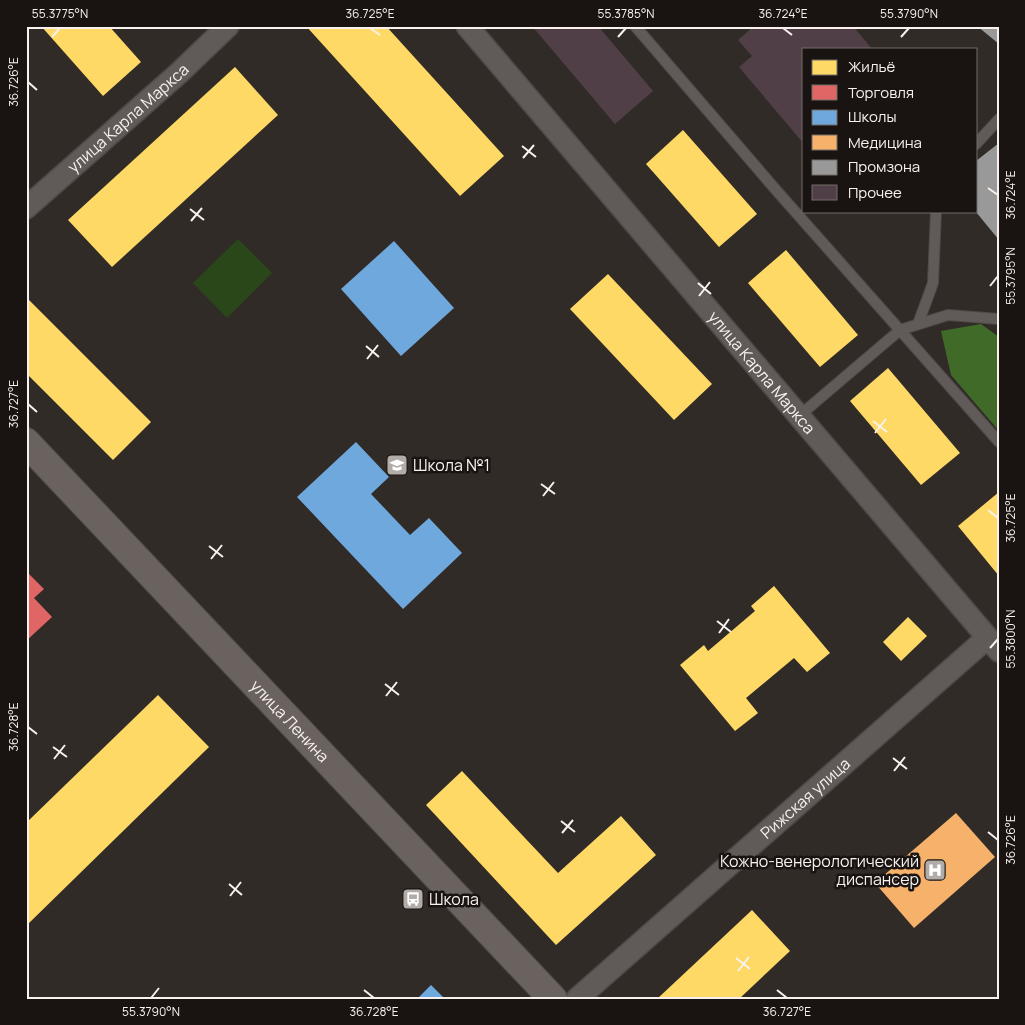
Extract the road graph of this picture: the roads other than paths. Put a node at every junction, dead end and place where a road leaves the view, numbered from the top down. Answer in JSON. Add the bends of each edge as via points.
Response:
{"nodes":[{"id":1,"x":228,"y":26,"type":"edge"},
{"id":2,"x":467,"y":26,"type":"edge"},
{"id":3,"x":635,"y":26,"type":"edge"},
{"id":4,"x":999,"y":119,"type":"edge"},
{"id":5,"x":978,"y":142,"type":"edge"},
{"id":6,"x":26,"y":208,"type":"edge"},
{"id":7,"x":936,"y":212,"type":"edge"},
{"id":8,"x":999,"y":319,"type":"edge"},
{"id":9,"x":918,"y":324,"type":"junction"},
{"id":10,"x":900,"y":330,"type":"junction"},
{"id":11,"x":799,"y":416,"type":"junction"},
{"id":12,"x":26,"y":442,"type":"edge"},
{"id":13,"x":999,"y":442,"type":"edge"},
{"id":14,"x":993,"y":644,"type":"edge"},
{"id":15,"x":553,"y":999,"type":"edge"},
{"id":16,"x":577,"y":999,"type":"edge"}],
"edges":[{"from":1,"to":6,"type":"street","name":"улица Карла Маркса"},
{"from":2,"to":11,"type":"street","name":"улица Карла Маркса"},
{"from":3,"to":10,"type":"lane"},
{"from":4,"to":5,"type":"lane"},
{"from":7,"to":9,"type":"lane","via":[[932,283]]},
{"from":8,"to":9,"type":"lane","via":[[948,315]]},
{"from":9,"to":10,"type":"lane"},
{"from":10,"to":11,"type":"lane"},
{"from":10,"to":13,"type":"lane"},
{"from":11,"to":14,"type":"street","name":"улица Карла Маркса"},
{"from":12,"to":15,"type":"street","name":"улица Ленина"},
{"from":14,"to":16,"type":"street","name":"Рижская улица"}]}
